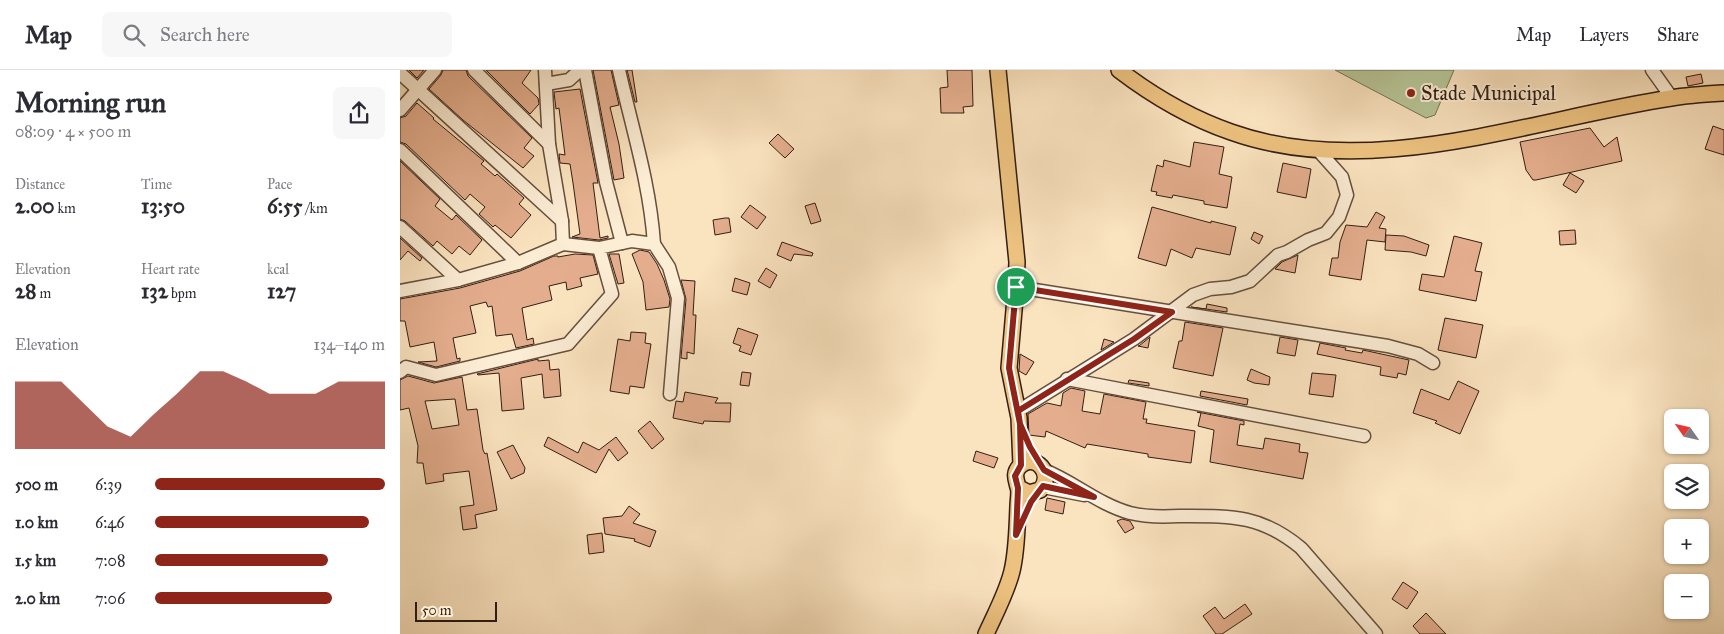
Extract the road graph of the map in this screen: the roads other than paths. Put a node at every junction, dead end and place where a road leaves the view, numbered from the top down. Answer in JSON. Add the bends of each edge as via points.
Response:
{"nodes":[{"id":1,"x":435,"y":70,"type":"edge"},
{"id":2,"x":474,"y":70,"type":"edge"},
{"id":3,"x":545,"y":70,"type":"edge"},
{"id":4,"x":580,"y":70,"type":"edge"},
{"id":5,"x":585,"y":70,"type":"edge"},
{"id":6,"x":619,"y":70,"type":"edge"},
{"id":7,"x":998,"y":70,"type":"edge"},
{"id":8,"x":1119,"y":70,"type":"edge"},
{"id":9,"x":1652,"y":70,"type":"edge"},
{"id":10,"x":400,"y":73,"type":"edge"},
{"id":11,"x":546,"y":84,"type":"junction"},
{"id":12,"x":418,"y":89,"type":"junction"},
{"id":13,"x":1724,"y":93,"type":"edge"},
{"id":14,"x":1672,"y":98,"type":"junction"},
{"id":15,"x":400,"y":110,"type":"edge"},
{"id":16,"x":549,"y":144,"type":"junction"},
{"id":17,"x":1317,"y":149,"type":"junction"},
{"id":18,"x":400,"y":150,"type":"edge"},
{"id":19,"x":562,"y":222,"type":"junction"},
{"id":20,"x":400,"y":227,"type":"edge"},
{"id":21,"x":622,"y":243,"type":"junction"},
{"id":22,"x":563,"y":244,"type":"junction"},
{"id":23,"x":654,"y":244,"type":"junction"},
{"id":24,"x":600,"y":248,"type":"junction"},
{"id":25,"x":518,"y":263,"type":"junction"},
{"id":26,"x":458,"y":280,"type":"junction"},
{"id":27,"x":1016,"y":287,"type":"junction"},
{"id":28,"x":400,"y":291,"type":"edge"},
{"id":29,"x":1172,"y":312,"type":"junction"},
{"id":30,"x":1433,"y":363,"type":"dead end"},
{"id":31,"x":400,"y":372,"type":"edge"},
{"id":32,"x":1068,"y":379,"type":"junction"},
{"id":33,"x":670,"y":394,"type":"dead end"},
{"id":34,"x":1018,"y":417,"type":"junction"},
{"id":35,"x":1364,"y":436,"type":"dead end"},
{"id":36,"x":1021,"y":465,"type":"junction"},
{"id":37,"x":1043,"y":468,"type":"junction"},
{"id":38,"x":1018,"y":488,"type":"junction"},
{"id":39,"x":1042,"y":488,"type":"junction"},
{"id":40,"x":1094,"y":497,"type":"junction"},
{"id":41,"x":1016,"y":535,"type":"junction"},
{"id":42,"x":986,"y":634,"type":"edge"},
{"id":43,"x":1376,"y":634,"type":"edge"}],
"edges":[{"from":1,"to":12,"type":"street"},
{"from":2,"to":16,"type":"street"},
{"from":3,"to":11,"type":"street"},
{"from":4,"to":11,"type":"street","via":[[569,80]]},
{"from":5,"to":21,"type":"street","via":[[606,182]]},
{"from":6,"to":23,"type":"street","via":[[642,160],[652,212]]},
{"from":7,"to":27,"type":"main road","via":[[1017,262]]},
{"from":8,"to":17,"type":"main road","via":[[1182,111],[1232,133],[1275,144]]},
{"from":9,"to":14,"type":"street"},
{"from":10,"to":12,"type":"street"},
{"from":11,"to":16,"type":"street"},
{"from":12,"to":15,"type":"street"},
{"from":12,"to":19,"type":"street"},
{"from":13,"to":14,"type":"main road"},
{"from":14,"to":17,"type":"main road","via":[[1424,146]]},
{"from":16,"to":19,"type":"street"},
{"from":17,"to":29,"type":"street","via":[[1342,177],[1347,195],[1339,217],[1326,233],[1278,255],[1250,281],[1193,295]]},
{"from":18,"to":25,"type":"street"},
{"from":19,"to":22,"type":"street"},
{"from":20,"to":26,"type":"street"},
{"from":21,"to":23,"type":"street"},
{"from":21,"to":24,"type":"street"},
{"from":22,"to":24,"type":"street"},
{"from":22,"to":25,"type":"street"},
{"from":23,"to":33,"type":"street","via":[[669,267],[678,298]]},
{"from":24,"to":31,"type":"street","via":[[612,294],[568,344],[436,375],[406,367]]},
{"from":25,"to":26,"type":"street"},
{"from":26,"to":28,"type":"street"},
{"from":27,"to":29,"type":"street"},
{"from":27,"to":34,"type":"main road","via":[[1009,368]]},
{"from":29,"to":30,"type":"street","via":[[1388,346],[1418,354]]},
{"from":29,"to":32,"type":"street"},
{"from":32,"to":34,"type":"street"},
{"from":32,"to":35,"type":"street"},
{"from":34,"to":36,"type":"main road"},
{"from":34,"to":37,"type":"main road"},
{"from":36,"to":37,"type":"main road","via":[[1031,462]]},
{"from":36,"to":38,"type":"main road","via":[[1015,476]]},
{"from":37,"to":39,"type":"main road","via":[[1046,478]]},
{"from":37,"to":40,"type":"street"},
{"from":38,"to":39,"type":"main road","via":[[1029,493]]},
{"from":38,"to":41,"type":"main road"},
{"from":39,"to":40,"type":"street"},
{"from":39,"to":41,"type":"main road","via":[[1031,502]]},
{"from":40,"to":43,"type":"street","via":[[1139,515],[1240,517],[1273,528],[1301,548]]},
{"from":41,"to":42,"type":"main road","via":[[1012,571]]}]}
